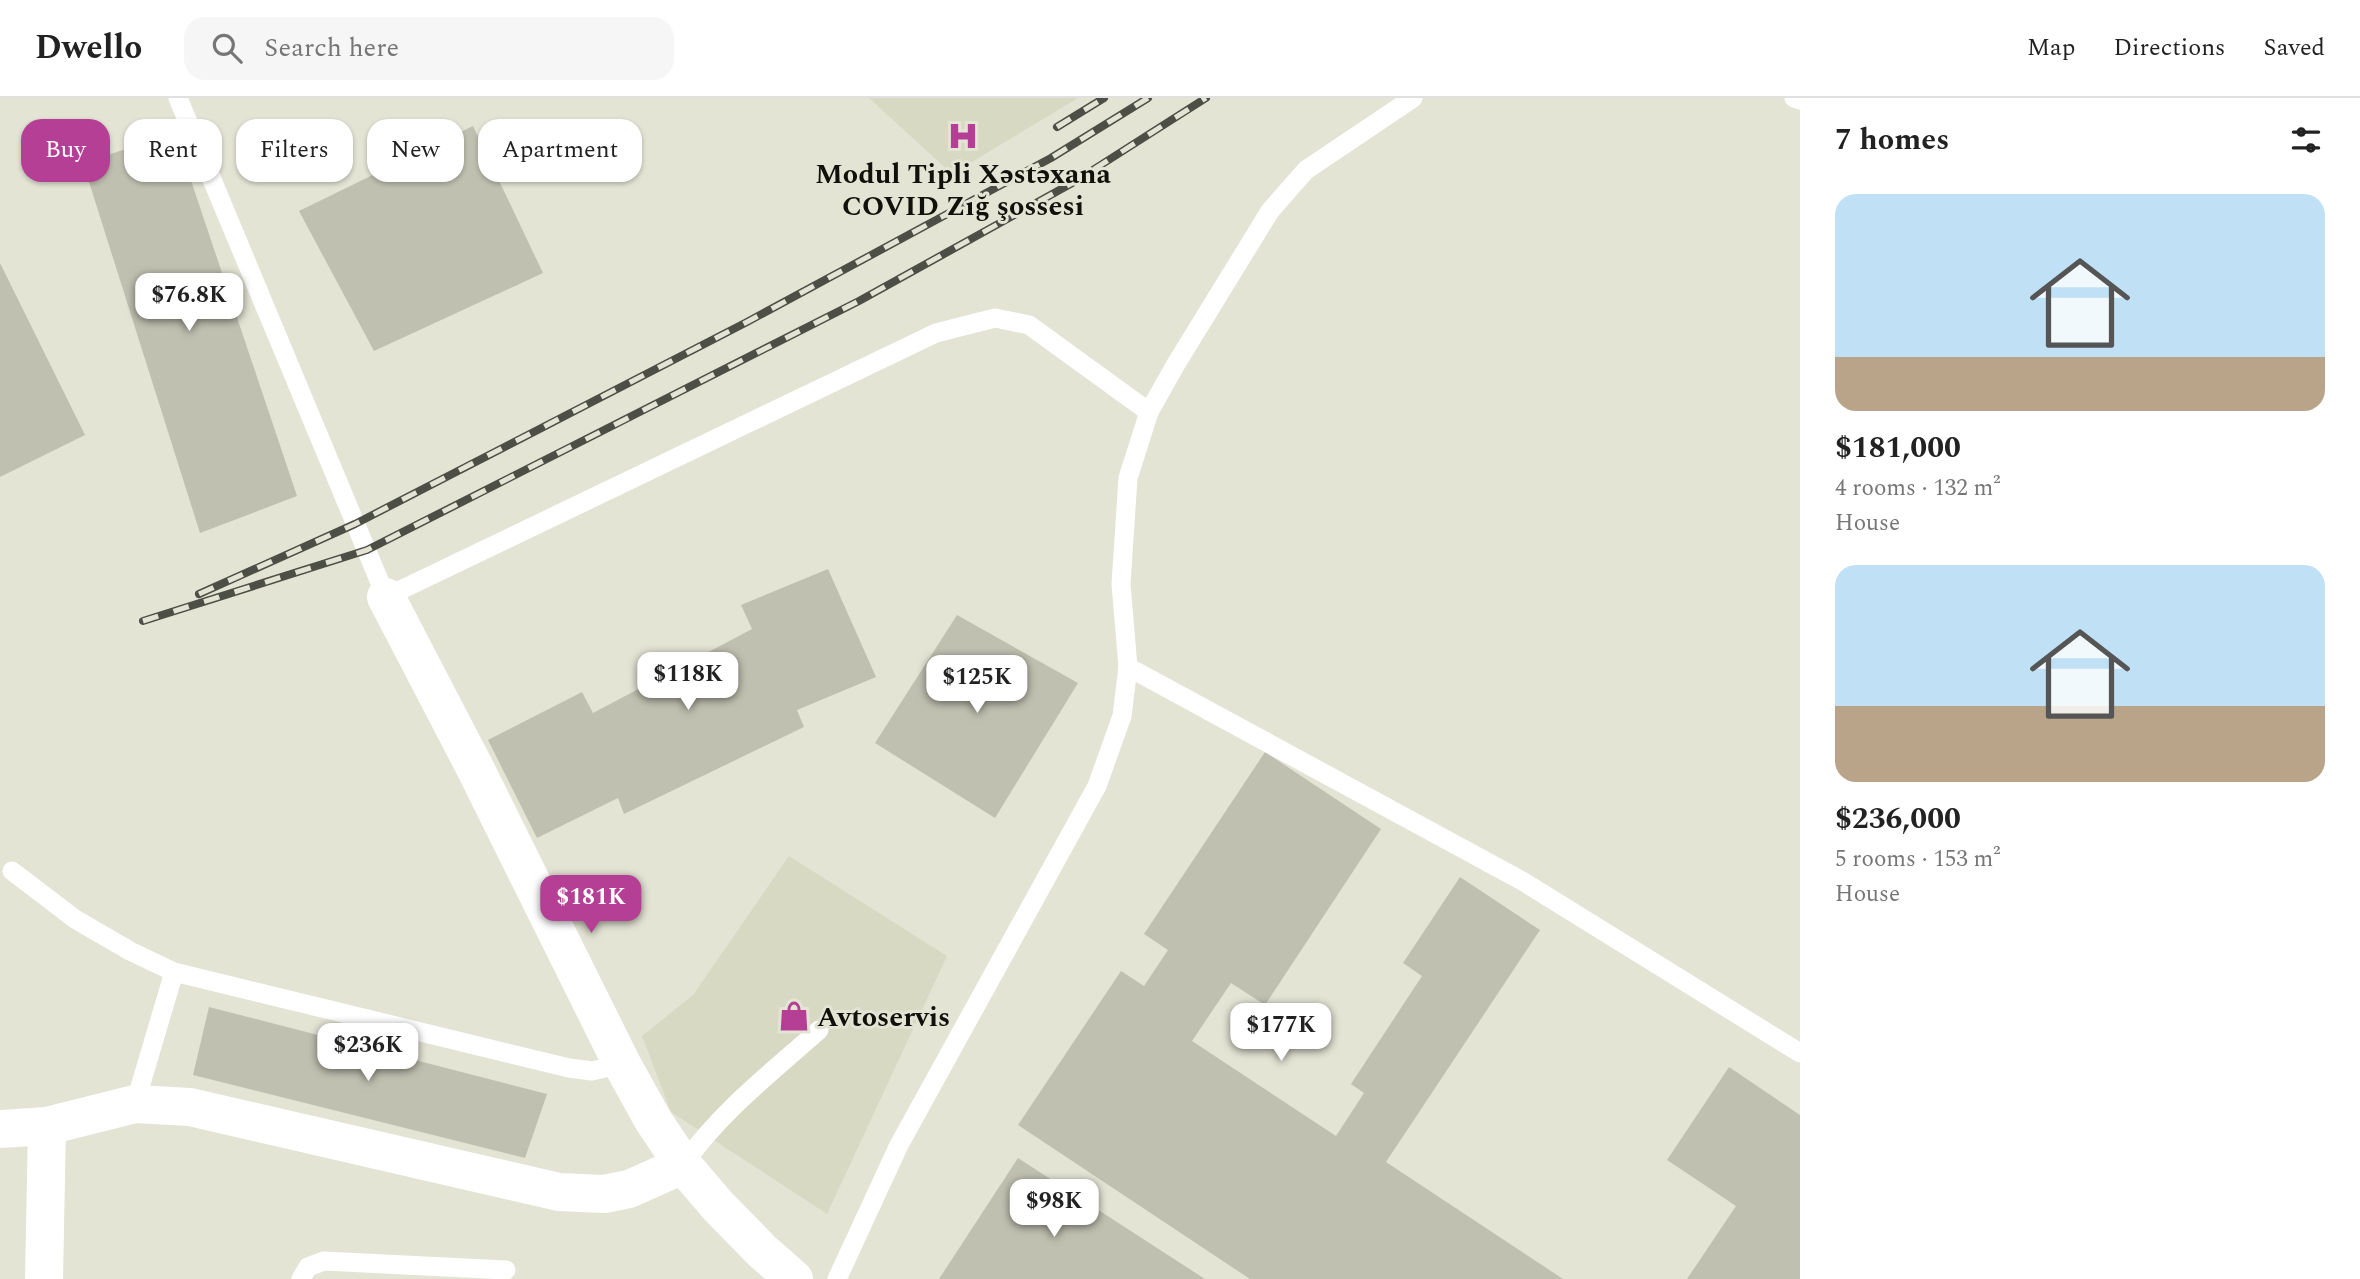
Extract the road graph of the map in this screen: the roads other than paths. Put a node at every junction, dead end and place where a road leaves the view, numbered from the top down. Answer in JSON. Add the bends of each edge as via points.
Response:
{"nodes":[{"id":1,"x":178,"y":98,"type":"edge"},
{"id":2,"x":1413,"y":98,"type":"edge"},
{"id":3,"x":1794,"y":98,"type":"edge"},
{"id":4,"x":1800,"y":100,"type":"edge"},
{"id":5,"x":1149,"y":412,"type":"junction"},
{"id":6,"x":386,"y":597,"type":"junction"},
{"id":7,"x":1128,"y":667,"type":"junction"},
{"id":8,"x":12,"y":871,"type":"dead end"},
{"id":9,"x":174,"y":972,"type":"junction"},
{"id":10,"x":820,"y":1030,"type":"dead end"},
{"id":11,"x":1800,"y":1053,"type":"edge"},
{"id":12,"x":622,"y":1064,"type":"junction"},
{"id":13,"x":135,"y":1104,"type":"junction"},
{"id":14,"x":47,"y":1126,"type":"junction"},
{"id":15,"x":0,"y":1129,"type":"edge"},
{"id":16,"x":683,"y":1165,"type":"junction"},
{"id":17,"x":506,"y":1270,"type":"dead end"},
{"id":18,"x":44,"y":1279,"type":"edge"},
{"id":19,"x":301,"y":1279,"type":"edge"},
{"id":20,"x":794,"y":1279,"type":"edge"},
{"id":21,"x":838,"y":1279,"type":"edge"}],
"edges":[{"from":1,"to":6,"type":"lane"},
{"from":2,"to":5,"type":"lane","via":[[1306,170],[1270,211]]},
{"from":3,"to":4,"type":"lane"},
{"from":5,"to":6,"type":"lane","via":[[1029,325],[995,318],[936,333]]},
{"from":5,"to":7,"type":"lane","via":[[1128,478],[1121,584]]},
{"from":6,"to":12,"type":"street"},
{"from":7,"to":11,"type":"lane","via":[[1524,882]]},
{"from":7,"to":21,"type":"lane","via":[[1122,716],[1097,786],[898,1145]]},
{"from":8,"to":9,"type":"lane","via":[[75,919]]},
{"from":9,"to":12,"type":"lane","via":[[569,1068],[592,1071]]},
{"from":9,"to":13,"type":"lane"},
{"from":10,"to":16,"type":"lane","via":[[722,1117]]},
{"from":12,"to":16,"type":"street"},
{"from":13,"to":14,"type":"street"},
{"from":13,"to":16,"type":"street","via":[[190,1107],[559,1192],[604,1194],[629,1189]]},
{"from":14,"to":15,"type":"street"},
{"from":14,"to":18,"type":"street"},
{"from":16,"to":20,"type":"street","via":[[718,1206]]},
{"from":17,"to":19,"type":"lane","via":[[324,1261],[308,1267]]}]}
